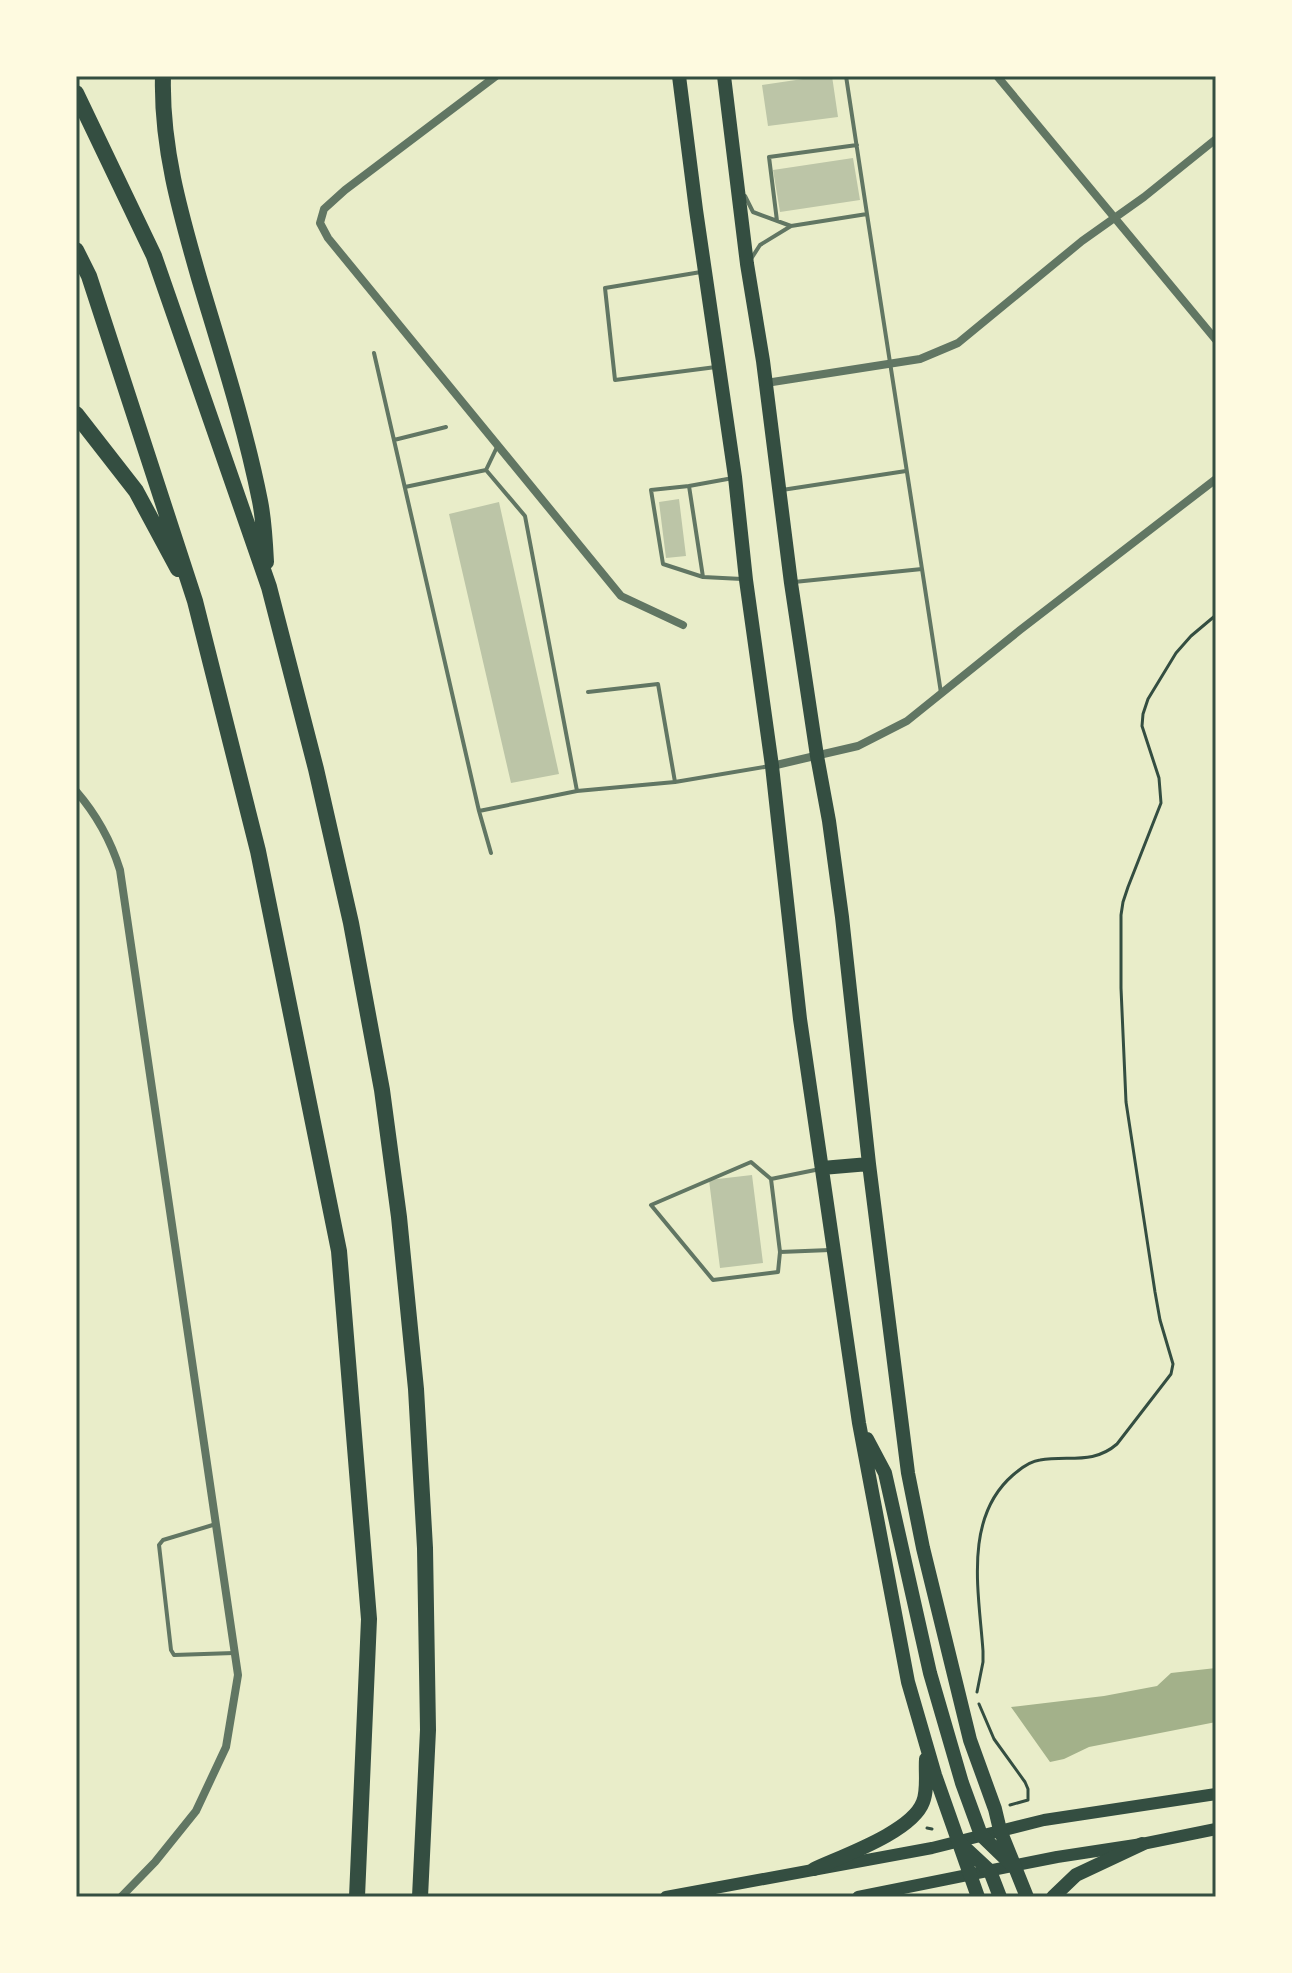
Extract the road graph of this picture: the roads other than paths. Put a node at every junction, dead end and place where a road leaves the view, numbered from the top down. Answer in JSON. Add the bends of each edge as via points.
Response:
{"nodes":[{"id":1,"x":163,"y":76,"type":"edge"},
{"id":2,"x":496,"y":76,"type":"edge"},
{"id":3,"x":679,"y":76,"type":"edge"},
{"id":4,"x":724,"y":76,"type":"edge"},
{"id":5,"x":846,"y":76,"type":"edge"},
{"id":6,"x":997,"y":76,"type":"edge"},
{"id":7,"x":76,"y":93,"type":"edge"},
{"id":8,"x":1216,"y":139,"type":"edge"},
{"id":9,"x":857,"y":145,"type":"junction"},
{"id":10,"x":738,"y":182,"type":"junction"},
{"id":11,"x":867,"y":214,"type":"junction"},
{"id":12,"x":1115,"y":218,"type":"junction"},
{"id":13,"x":777,"y":221,"type":"junction"},
{"id":14,"x":791,"y":226,"type":"junction"},
{"id":15,"x":76,"y":250,"type":"edge"},
{"id":16,"x":747,"y":264,"type":"junction"},
{"id":17,"x":706,"y":271,"type":"junction"},
{"id":18,"x":1216,"y":340,"type":"edge"},
{"id":19,"x":374,"y":353,"type":"dead end"},
{"id":20,"x":889,"y":364,"type":"junction"},
{"id":21,"x":718,"y":367,"type":"junction"},
{"id":22,"x":766,"y":383,"type":"junction"},
{"id":23,"x":76,"y":414,"type":"edge"},
{"id":24,"x":446,"y":427,"type":"dead end"},
{"id":25,"x":394,"y":440,"type":"junction"},
{"id":26,"x":498,"y":446,"type":"junction"},
{"id":27,"x":486,"y":470,"type":"junction"},
{"id":28,"x":906,"y":471,"type":"junction"},
{"id":29,"x":735,"y":477,"type":"junction"},
{"id":30,"x":1216,"y":479,"type":"edge"},
{"id":31,"x":689,"y":486,"type":"junction"},
{"id":32,"x":405,"y":487,"type":"junction"},
{"id":33,"x":779,"y":490,"type":"junction"},
{"id":34,"x":922,"y":569,"type":"junction"},
{"id":35,"x":703,"y":577,"type":"junction"},
{"id":36,"x":746,"y":580,"type":"junction"},
{"id":37,"x":791,"y":583,"type":"junction"},
{"id":38,"x":269,"y":587,"type":"junction"},
{"id":39,"x":195,"y":601,"type":"junction"},
{"id":40,"x":683,"y":625,"type":"dead end"},
{"id":41,"x":588,"y":692,"type":"dead end"},
{"id":42,"x":941,"y":694,"type":"junction"},
{"id":43,"x":817,"y":756,"type":"junction"},
{"id":44,"x":772,"y":766,"type":"junction"},
{"id":45,"x":675,"y":782,"type":"junction"},
{"id":46,"x":76,"y":791,"type":"edge"},
{"id":47,"x":577,"y":791,"type":"junction"},
{"id":48,"x":479,"y":811,"type":"junction"},
{"id":49,"x":491,"y":853,"type":"dead end"},
{"id":50,"x":869,"y":1164,"type":"junction"},
{"id":51,"x":822,"y":1168,"type":"junction"},
{"id":52,"x":771,"y":1179,"type":"junction"},
{"id":53,"x":833,"y":1250,"type":"junction"},
{"id":54,"x":780,"y":1252,"type":"junction"},
{"id":55,"x":859,"y":1423,"type":"junction"},
{"id":56,"x":216,"y":1524,"type":"junction"},
{"id":57,"x":234,"y":1653,"type":"junction"},
{"id":58,"x":927,"y":1747,"type":"junction"},
{"id":59,"x":1216,"y":1794,"type":"edge"},
{"id":60,"x":1216,"y":1829,"type":"edge"},
{"id":61,"x":1000,"y":1830,"type":"junction"},
{"id":62,"x":981,"y":1835,"type":"junction"},
{"id":63,"x":958,"y":1841,"type":"junction"},
{"id":64,"x":1142,"y":1844,"type":"junction"},
{"id":65,"x":1015,"y":1867,"type":"junction"},
{"id":66,"x":814,"y":1869,"type":"junction"},
{"id":67,"x":990,"y":1871,"type":"junction"},
{"id":68,"x":969,"y":1875,"type":"junction"},
{"id":69,"x":121,"y":1897,"type":"edge"},
{"id":70,"x":357,"y":1897,"type":"edge"},
{"id":71,"x":420,"y":1897,"type":"edge"},
{"id":72,"x":666,"y":1897,"type":"edge"},
{"id":73,"x":858,"y":1897,"type":"edge"},
{"id":74,"x":978,"y":1897,"type":"edge"},
{"id":75,"x":1000,"y":1897,"type":"edge"},
{"id":76,"x":1027,"y":1897,"type":"edge"},
{"id":77,"x":1053,"y":1897,"type":"edge"}],
"edges":[{"from":1,"to":38,"type":"highway","via":[[170,170],[261,504]]},
{"from":2,"to":26,"type":"street","via":[[345,190],[324,209],[320,223]]},
{"from":3,"to":17,"type":"main road"},
{"from":4,"to":10,"type":"main road"},
{"from":5,"to":9,"type":"lane"},
{"from":6,"to":12,"type":"street"},
{"from":7,"to":38,"type":"highway","via":[[154,256]]},
{"from":8,"to":12,"type":"street"},
{"from":9,"to":11,"type":"lane"},
{"from":9,"to":13,"type":"lane","via":[[769,157]]},
{"from":10,"to":13,"type":"lane","via":[[753,212]]},
{"from":10,"to":16,"type":"main road"},
{"from":11,"to":14,"type":"lane"},
{"from":11,"to":20,"type":"lane"},
{"from":12,"to":18,"type":"street"},
{"from":12,"to":20,"type":"street","via":[[958,343],[920,359]]},
{"from":13,"to":14,"type":"lane"},
{"from":14,"to":16,"type":"lane","via":[[760,245]]},
{"from":15,"to":39,"type":"highway"},
{"from":16,"to":22,"type":"main road"},
{"from":17,"to":21,"type":"main road"},
{"from":17,"to":21,"type":"lane","via":[[605,288],[615,380]]},
{"from":19,"to":25,"type":"lane"},
{"from":20,"to":22,"type":"street"},
{"from":20,"to":28,"type":"lane"},
{"from":21,"to":29,"type":"main road"},
{"from":22,"to":33,"type":"main road"},
{"from":23,"to":39,"type":"highway","via":[[136,491]]},
{"from":24,"to":25,"type":"lane"},
{"from":25,"to":32,"type":"lane"},
{"from":26,"to":27,"type":"lane"},
{"from":26,"to":40,"type":"street","via":[[621,596]]},
{"from":27,"to":32,"type":"lane"},
{"from":27,"to":47,"type":"lane","via":[[525,516]]},
{"from":28,"to":33,"type":"lane"},
{"from":28,"to":34,"type":"lane"},
{"from":29,"to":31,"type":"lane"},
{"from":29,"to":36,"type":"main road"},
{"from":30,"to":42,"type":"street"},
{"from":31,"to":35,"type":"lane"},
{"from":31,"to":35,"type":"lane","via":[[651,490],[663,564]]},
{"from":32,"to":48,"type":"lane"},
{"from":33,"to":37,"type":"main road"},
{"from":34,"to":37,"type":"lane"},
{"from":34,"to":42,"type":"lane"},
{"from":35,"to":36,"type":"lane"},
{"from":36,"to":44,"type":"main road"},
{"from":37,"to":43,"type":"main road"},
{"from":38,"to":71,"type":"highway","via":[[351,923],[399,1217],[425,1548],[428,1730]]},
{"from":39,"to":70,"type":"highway","via":[[258,851],[339,1251],[369,1619]]},
{"from":41,"to":45,"type":"lane","via":[[658,684]]},
{"from":42,"to":43,"type":"street","via":[[907,721],[858,746]]},
{"from":43,"to":44,"type":"street"},
{"from":43,"to":50,"type":"main road","via":[[842,917]]},
{"from":44,"to":45,"type":"lane"},
{"from":44,"to":51,"type":"main road"},
{"from":45,"to":47,"type":"lane"},
{"from":46,"to":56,"type":"street","via":[[113,849],[120,870]]},
{"from":47,"to":48,"type":"lane"},
{"from":48,"to":49,"type":"lane"},
{"from":50,"to":51,"type":"main road"},
{"from":50,"to":61,"type":"main road","via":[[908,1473],[970,1740]]},
{"from":51,"to":52,"type":"lane"},
{"from":51,"to":53,"type":"main road"},
{"from":52,"to":54,"type":"lane"},
{"from":52,"to":54,"type":"lane","via":[[751,1162],[651,1205],[713,1280],[778,1272]]},
{"from":53,"to":54,"type":"lane"},
{"from":53,"to":55,"type":"main road"},
{"from":55,"to":58,"type":"main road","via":[[908,1682]]},
{"from":55,"to":62,"type":"main road","via":[[885,1473],[930,1673]]},
{"from":56,"to":57,"type":"street"},
{"from":56,"to":57,"type":"lane","via":[[159,1545],[171,1650],[174,1655]]},
{"from":57,"to":69,"type":"street","via":[[238,1675],[226,1747],[196,1811]]},
{"from":58,"to":63,"type":"main road"},
{"from":58,"to":66,"type":"main road","via":[[924,1802],[914,1817]]},
{"from":59,"to":61,"type":"main road"},
{"from":60,"to":64,"type":"main road"},
{"from":61,"to":62,"type":"main road"},
{"from":61,"to":65,"type":"main road"},
{"from":62,"to":63,"type":"main road"},
{"from":62,"to":65,"type":"main road"},
{"from":63,"to":66,"type":"main road"},
{"from":63,"to":67,"type":"main road"},
{"from":63,"to":68,"type":"main road"},
{"from":64,"to":65,"type":"main road"},
{"from":64,"to":77,"type":"main road","via":[[1076,1875]]},
{"from":65,"to":67,"type":"main road"},
{"from":65,"to":76,"type":"main road"},
{"from":66,"to":72,"type":"main road"},
{"from":67,"to":68,"type":"main road"},
{"from":67,"to":75,"type":"main road"},
{"from":68,"to":73,"type":"main road"},
{"from":68,"to":74,"type":"main road"}]}
